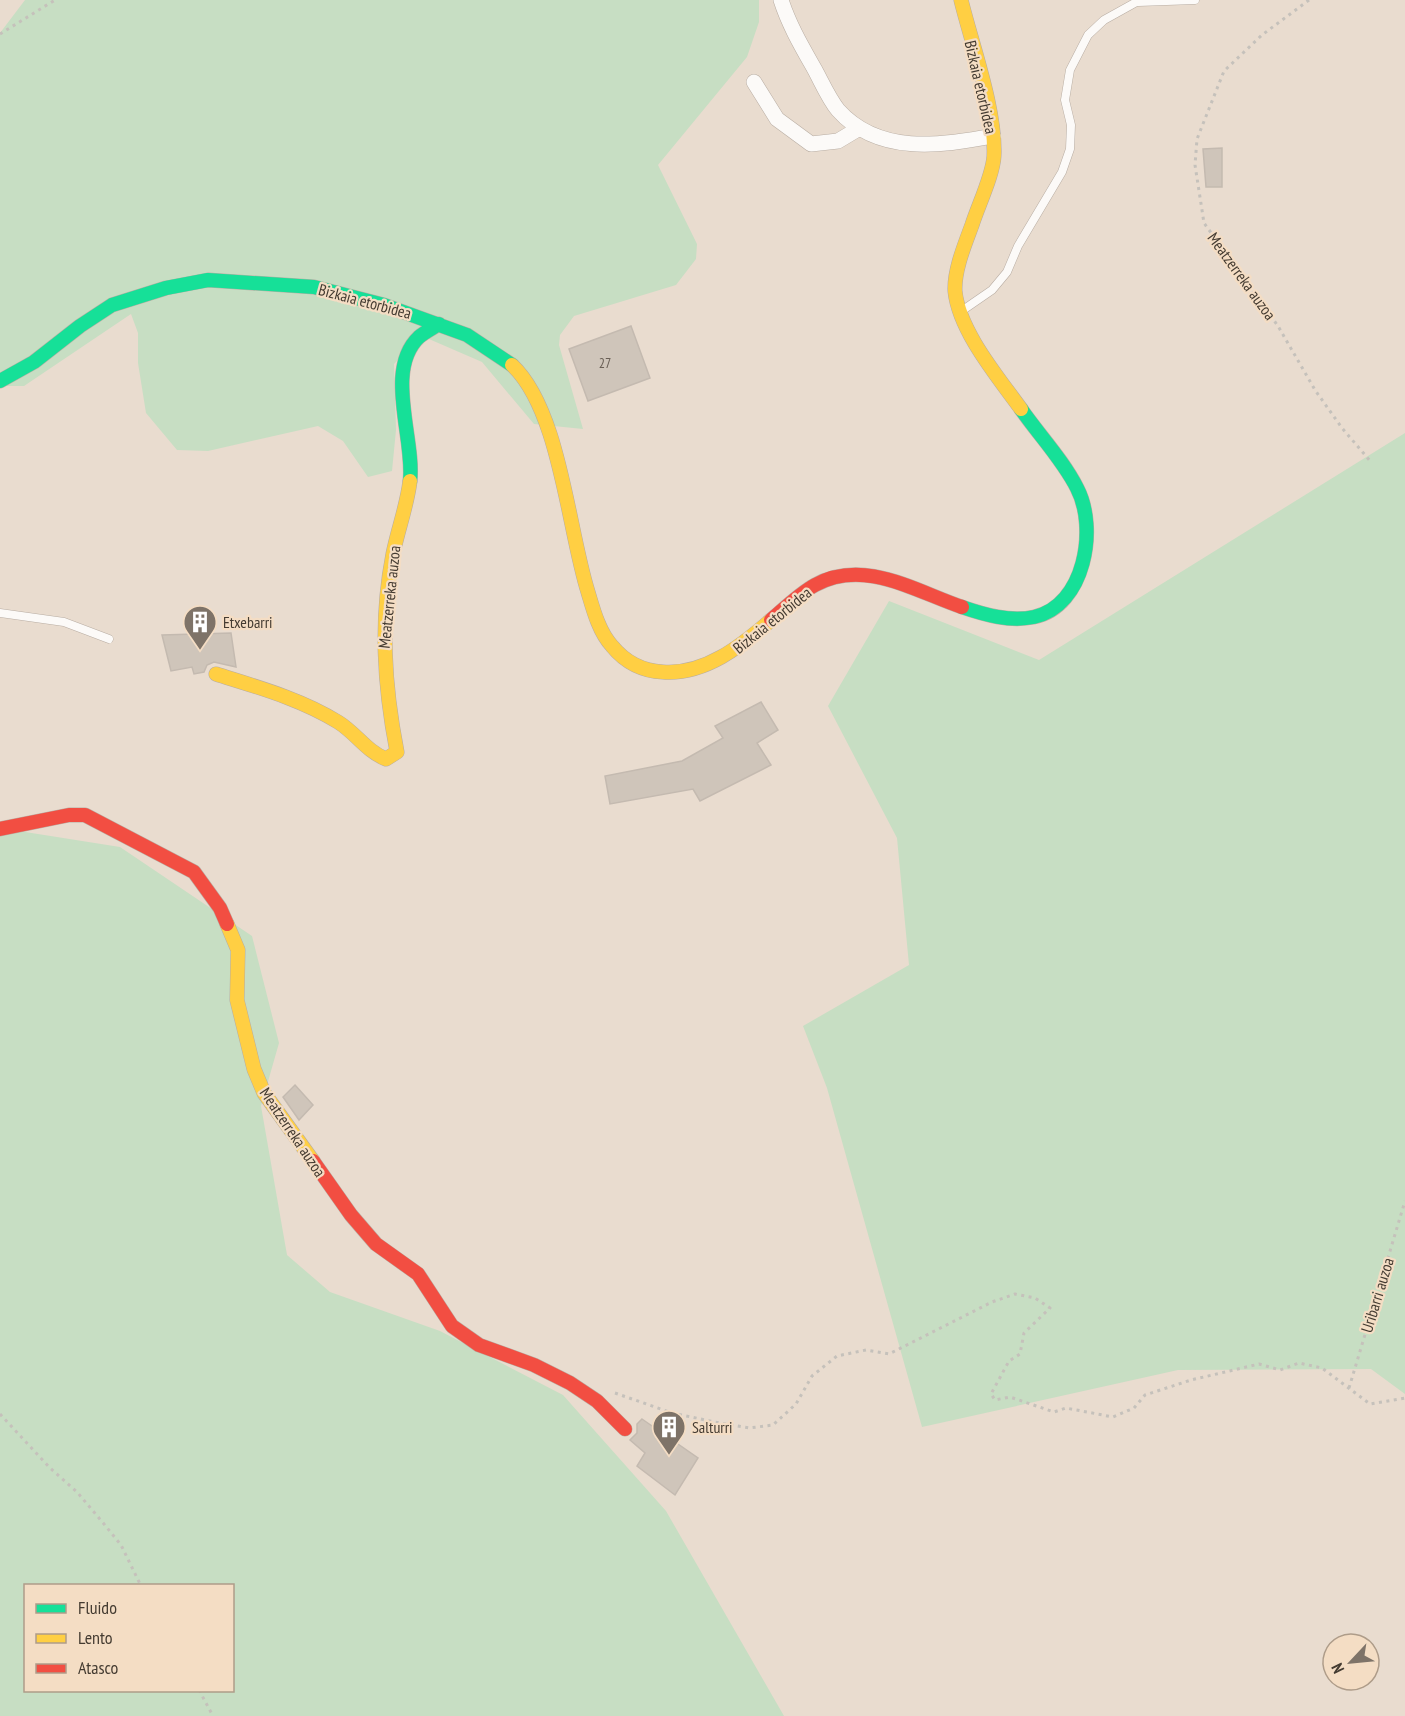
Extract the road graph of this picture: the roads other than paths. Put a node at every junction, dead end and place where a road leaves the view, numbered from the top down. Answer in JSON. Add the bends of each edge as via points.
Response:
{"nodes":[{"id":1,"x":781,"y":0,"type":"edge"},
{"id":2,"x":962,"y":0,"type":"edge"},
{"id":3,"x":1195,"y":0,"type":"edge"},
{"id":4,"x":1139,"y":1,"type":"edge"},
{"id":5,"x":754,"y":82,"type":"dead end"},
{"id":6,"x":858,"y":129,"type":"junction"},
{"id":7,"x":993,"y":136,"type":"junction"},
{"id":8,"x":960,"y":313,"type":"junction"},
{"id":9,"x":439,"y":324,"type":"junction"},
{"id":10,"x":0,"y":381,"type":"edge"},
{"id":11,"x":0,"y":613,"type":"edge"},
{"id":12,"x":109,"y":639,"type":"dead end"},
{"id":13,"x":216,"y":674,"type":"dead end"},
{"id":14,"x":0,"y":829,"type":"edge"},
{"id":15,"x":625,"y":1429,"type":"dead end"}],
"edges":[{"from":1,"to":6,"type":"street","via":[[788,21],[837,109]]},
{"from":2,"to":7,"type":"street","name":"Bizkaia etorbidea"},
{"from":3,"to":4,"type":"lane"},
{"from":4,"to":8,"type":"lane","via":[[1104,20],[1088,34],[1070,70],[1065,100],[1071,125],[1070,149],[1062,172],[1006,272],[992,290]]},
{"from":5,"to":6,"type":"street","via":[[777,119],[811,144],[838,141]]},
{"from":6,"to":7,"type":"street","via":[[907,144],[941,146]]},
{"from":7,"to":8,"type":"street","name":"Bizkaia etorbidea","via":[[994,158],[962,254],[955,289]]},
{"from":8,"to":9,"type":"street","name":"Bizkaia etorbidea","via":[[988,363],[1077,488],[1086,510],[1085,562],[1071,592],[1040,615],[1016,620],[948,603],[913,586],[874,575],[848,574],[812,586],[729,654],[700,668],[674,673],[630,664],[614,651],[602,631],[586,588],[553,441],[518,372],[486,346]]},
{"from":9,"to":10,"type":"street","name":"Bizkaia etorbidea","via":[[411,311],[313,287],[204,280],[110,304],[35,363]]},
{"from":9,"to":13,"type":"street","name":"Meatzerreka auzoa","via":[[414,347],[402,374],[412,476],[389,573],[382,652],[397,752],[386,759],[376,756],[348,729],[328,717]]},
{"from":11,"to":12,"type":"lane","via":[[64,622]]},
{"from":14,"to":15,"type":"street","name":"Meatzerreka auzoa","via":[[85,815],[194,872],[220,908],[235,943],[237,1000],[264,1093],[351,1215],[376,1245],[418,1274],[452,1326],[465,1337],[534,1365],[583,1391]]}]}
